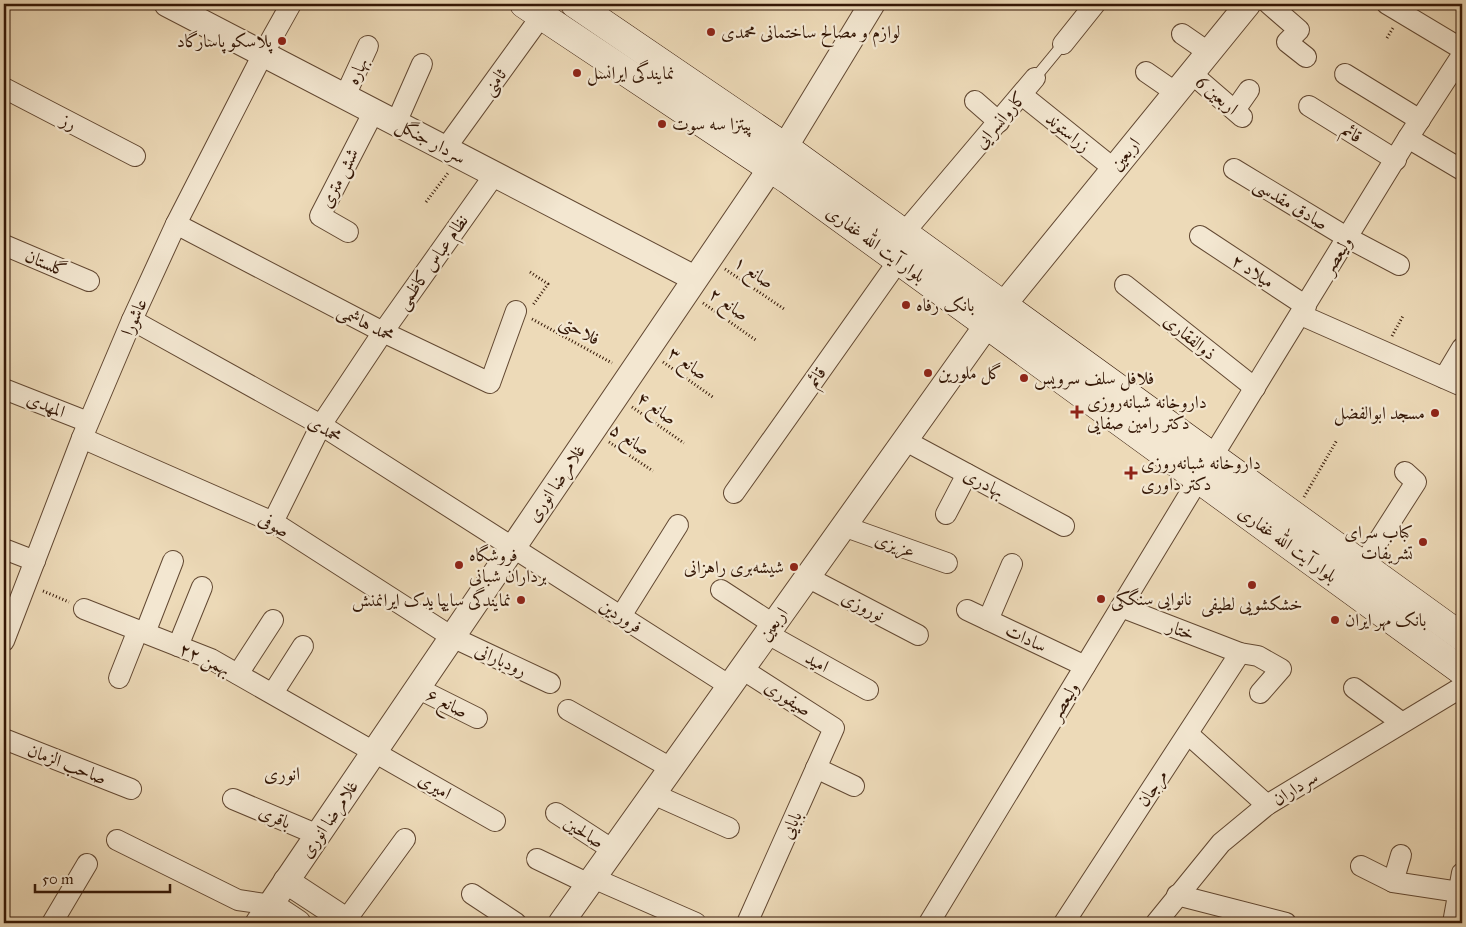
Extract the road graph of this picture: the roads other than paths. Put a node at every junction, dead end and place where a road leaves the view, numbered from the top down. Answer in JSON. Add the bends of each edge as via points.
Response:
{"nodes":[{"id":1,"x":167,"y":4,"type":"edge"},
{"id":2,"x":291,"y":4,"type":"edge"},
{"id":3,"x":575,"y":4,"type":"edge"},
{"id":4,"x":1095,"y":4,"type":"edge"},
{"id":5,"x":1248,"y":4,"type":"edge"},
{"id":6,"x":1269,"y":4,"type":"edge"},
{"id":7,"x":1387,"y":4,"type":"edge"},
{"id":8,"x":868,"y":5,"type":"edge"},
{"id":9,"x":533,"y":9,"type":"edge"},
{"id":10,"x":1182,"y":34,"type":"dead end"},
{"id":11,"x":1063,"y":44,"type":"joint"},
{"id":12,"x":368,"y":46,"type":"dead end"},
{"id":13,"x":1208,"y":52,"type":"junction"},
{"id":14,"x":263,"y":54,"type":"junction"},
{"id":15,"x":1306,"y":57,"type":"dead end"},
{"id":16,"x":1460,"y":61,"type":"edge"},
{"id":17,"x":422,"y":64,"type":"dead end"},
{"id":18,"x":1146,"y":72,"type":"dead end"},
{"id":19,"x":1191,"y":73,"type":"junction"},
{"id":20,"x":1345,"y":74,"type":"dead end"},
{"id":21,"x":1036,"y":78,"type":"joint"},
{"id":22,"x":4,"y":88,"type":"edge"},
{"id":23,"x":1249,"y":90,"type":"dead end"},
{"id":24,"x":1175,"y":92,"type":"junction"},
{"id":25,"x":345,"y":96,"type":"junction"},
{"id":26,"x":1022,"y":96,"type":"junction"},
{"id":27,"x":975,"y":100,"type":"dead end"},
{"id":28,"x":1308,"y":106,"type":"dead end"},
{"id":29,"x":374,"y":111,"type":"junction"},
{"id":30,"x":1420,"y":120,"type":"junction"},
{"id":31,"x":999,"y":122,"type":"junction"},
{"id":32,"x":396,"y":123,"type":"junction"},
{"id":33,"x":1408,"y":138,"type":"junction"},
{"id":34,"x":453,"y":152,"type":"junction"},
{"id":35,"x":135,"y":156,"type":"dead end"},
{"id":36,"x":777,"y":157,"type":"junction"},
{"id":37,"x":1396,"y":160,"type":"junction"},
{"id":38,"x":1113,"y":168,"type":"junction"},
{"id":39,"x":1234,"y":169,"type":"dead end"},
{"id":40,"x":1462,"y":170,"type":"edge"},
{"id":41,"x":495,"y":174,"type":"junction"},
{"id":42,"x":176,"y":224,"type":"junction"},
{"id":43,"x":348,"y":232,"type":"dead end"},
{"id":44,"x":903,"y":234,"type":"junction"},
{"id":45,"x":1200,"y":236,"type":"dead end"},
{"id":46,"x":1348,"y":238,"type":"junction"},
{"id":47,"x":4,"y":245,"type":"edge"},
{"id":48,"x":899,"y":260,"type":"junction"},
{"id":49,"x":1399,"y":265,"type":"dead end"},
{"id":50,"x":89,"y":281,"type":"dead end"},
{"id":51,"x":690,"y":285,"type":"junction"},
{"id":52,"x":1125,"y":285,"type":"dead end"},
{"id":53,"x":1303,"y":310,"type":"junction"},
{"id":54,"x":521,"y":313,"type":"road end"},
{"id":55,"x":994,"y":315,"type":"junction"},
{"id":56,"x":132,"y":320,"type":"junction"},
{"id":57,"x":382,"y":332,"type":"junction"},
{"id":58,"x":1462,"y":348,"type":"edge"},
{"id":59,"x":1444,"y":378,"type":"junction"},
{"id":60,"x":1462,"y":386,"type":"edge"},
{"id":61,"x":4,"y":388,"type":"edge"},
{"id":62,"x":1255,"y":388,"type":"junction"},
{"id":63,"x":321,"y":425,"type":"junction"},
{"id":64,"x":85,"y":430,"type":"junction"},
{"id":65,"x":904,"y":440,"type":"junction"},
{"id":66,"x":1213,"y":456,"type":"junction"},
{"id":67,"x":1405,"y":472,"type":"dead end"},
{"id":68,"x":967,"y":474,"type":"junction"},
{"id":69,"x":1198,"y":480,"type":"junction"},
{"id":70,"x":734,"y":493,"type":"dead end"},
{"id":71,"x":946,"y":514,"type":"dead end"},
{"id":72,"x":272,"y":522,"type":"junction"},
{"id":73,"x":678,"y":525,"type":"dead end"},
{"id":74,"x":843,"y":526,"type":"junction"},
{"id":75,"x":1064,"y":526,"type":"dead end"},
{"id":76,"x":513,"y":546,"type":"junction"},
{"id":77,"x":4,"y":549,"type":"edge"},
{"id":78,"x":35,"y":561,"type":"junction"},
{"id":79,"x":173,"y":561,"type":"dead end"},
{"id":80,"x":947,"y":563,"type":"dead end"},
{"id":81,"x":1012,"y":564,"type":"dead end"},
{"id":82,"x":1363,"y":565,"type":"junction"},
{"id":83,"x":807,"y":577,"type":"junction"},
{"id":84,"x":202,"y":587,"type":"dead end"},
{"id":85,"x":721,"y":590,"type":"dead end"},
{"id":86,"x":1121,"y":607,"type":"junction"},
{"id":87,"x":84,"y":609,"type":"road end"},
{"id":88,"x":967,"y":610,"type":"dead end"},
{"id":89,"x":621,"y":616,"type":"junction"},
{"id":90,"x":274,"y":620,"type":"dead end"},
{"id":91,"x":988,"y":620,"type":"junction"},
{"id":92,"x":770,"y":629,"type":"junction"},
{"id":93,"x":141,"y":632,"type":"junction"},
{"id":94,"x":918,"y":635,"type":"dead end"},
{"id":95,"x":452,"y":637,"type":"junction"},
{"id":96,"x":1462,"y":637,"type":"edge"},
{"id":97,"x":4,"y":641,"type":"edge"},
{"id":98,"x":178,"y":646,"type":"junction"},
{"id":99,"x":303,"y":646,"type":"dead end"},
{"id":100,"x":1240,"y":653,"type":"junction"},
{"id":101,"x":1085,"y":666,"type":"junction"},
{"id":102,"x":1462,"y":671,"type":"edge"},
{"id":103,"x":238,"y":674,"type":"junction"},
{"id":104,"x":119,"y":678,"type":"dead end"},
{"id":105,"x":736,"y":678,"type":"junction"},
{"id":106,"x":550,"y":683,"type":"dead end"},
{"id":107,"x":1462,"y":687,"type":"edge"},
{"id":108,"x":417,"y":688,"type":"junction"},
{"id":109,"x":1354,"y":688,"type":"dead end"},
{"id":110,"x":868,"y":690,"type":"dead end"},
{"id":111,"x":273,"y":693,"type":"junction"},
{"id":112,"x":1260,"y":693,"type":"dead end"},
{"id":113,"x":568,"y":710,"type":"dead end"},
{"id":114,"x":477,"y":718,"type":"dead end"},
{"id":115,"x":1401,"y":722,"type":"junction"},
{"id":116,"x":834,"y":728,"type":"joint"},
{"id":117,"x":1188,"y":734,"type":"junction"},
{"id":118,"x":4,"y":738,"type":"edge"},
{"id":119,"x":375,"y":750,"type":"junction"},
{"id":120,"x":671,"y":768,"type":"junction"},
{"id":121,"x":816,"y":768,"type":"junction"},
{"id":122,"x":854,"y":786,"type":"dead end"},
{"id":123,"x":131,"y":789,"type":"dead end"},
{"id":124,"x":653,"y":794,"type":"junction"},
{"id":125,"x":233,"y":799,"type":"dead end"},
{"id":126,"x":1266,"y":805,"type":"junction"},
{"id":127,"x":556,"y":814,"type":"dead end"},
{"id":128,"x":495,"y":821,"type":"dead end"},
{"id":129,"x":728,"y":828,"type":"dead end"},
{"id":130,"x":318,"y":835,"type":"junction"},
{"id":131,"x":405,"y":839,"type":"dead end"},
{"id":132,"x":117,"y":840,"type":"dead end"},
{"id":133,"x":613,"y":850,"type":"junction"},
{"id":134,"x":1401,"y":855,"type":"dead end"},
{"id":135,"x":537,"y":859,"type":"dead end"},
{"id":136,"x":87,"y":864,"type":"dead end"},
{"id":137,"x":1361,"y":866,"type":"dead end"},
{"id":138,"x":286,"y":881,"type":"junction"},
{"id":139,"x":591,"y":881,"type":"junction"},
{"id":140,"x":1394,"y":882,"type":"junction"},
{"id":141,"x":1460,"y":883,"type":"edge"},
{"id":142,"x":472,"y":894,"type":"dead end"},
{"id":143,"x":1177,"y":895,"type":"junction"},
{"id":144,"x":264,"y":914,"type":"edge"},
{"id":145,"x":348,"y":922,"type":"edge"},
{"id":146,"x":52,"y":923,"type":"edge"},
{"id":147,"x":298,"y":923,"type":"edge"},
{"id":148,"x":516,"y":923,"type":"edge"},
{"id":149,"x":561,"y":923,"type":"edge"},
{"id":150,"x":696,"y":923,"type":"edge"},
{"id":151,"x":747,"y":923,"type":"edge"},
{"id":152,"x":929,"y":923,"type":"edge"},
{"id":153,"x":1064,"y":923,"type":"edge"},
{"id":154,"x":1156,"y":923,"type":"edge"},
{"id":155,"x":1286,"y":923,"type":"edge"},
{"id":156,"x":1453,"y":923,"type":"edge"}],
"edges":[{"from":1,"to":14,"type":"street","name":"سردار جنگل"},
{"from":2,"to":14,"type":"street","name":"عاشورا"},
{"from":3,"to":36,"type":"main road","name":"بلوار آیت الله غفاری"},
{"from":4,"to":11,"type":"street","name":"کاروانسرایی"},
{"from":5,"to":13,"type":"street","name":"اربعین"},
{"from":6,"to":15,"type":"street","via":[[1299,30],[1287,42]]},
{"from":7,"to":16,"type":"street"},
{"from":8,"to":36,"type":"street","name":"غلامرضا انوری"},
{"from":9,"to":34,"type":"street","name":"ثامنی"},
{"from":9,"to":36,"type":"main road","name":"بلوار آیت الله غفاری"},
{"from":10,"to":13,"type":"street"},
{"from":11,"to":21,"type":"lane","name":"کاروانسرایی"},
{"from":12,"to":25,"type":"street","name":"بهاره"},
{"from":13,"to":19,"type":"street","name":"اربعین"},
{"from":14,"to":25,"type":"street","name":"سردار جنگل"},
{"from":14,"to":42,"type":"street","name":"عاشورا"},
{"from":16,"to":30,"type":"street","name":"ولیعصر"},
{"from":17,"to":32,"type":"street"},
{"from":18,"to":24,"type":"street"},
{"from":19,"to":23,"type":"street","name":"اربعین 6","via":[[1239,113]]},
{"from":19,"to":24,"type":"street","name":"اربعین"},
{"from":20,"to":30,"type":"street"},
{"from":21,"to":26,"type":"street","name":"کاروانسرایی"},
{"from":22,"to":35,"type":"street","name":"رز"},
{"from":24,"to":38,"type":"street","name":"اربعین"},
{"from":25,"to":29,"type":"street","name":"سردار جنگل"},
{"from":26,"to":31,"type":"street","name":"کاروانسرایی"},
{"from":26,"to":38,"type":"street","name":"زراستوند"},
{"from":27,"to":31,"type":"street"},
{"from":28,"to":37,"type":"street","name":"قائم"},
{"from":29,"to":32,"type":"street","name":"سردار جنگل"},
{"from":29,"to":43,"type":"street","name":"شش متری","via":[[320,216]]},
{"from":30,"to":33,"type":"street","name":"ولیعصر"},
{"from":31,"to":44,"type":"street","name":"کاروانسرایی"},
{"from":32,"to":34,"type":"street","name":"سردار جنگل"},
{"from":33,"to":37,"type":"street","name":"ولیعصر"},
{"from":33,"to":40,"type":"street"},
{"from":34,"to":41,"type":"street","name":"سردار جنگل"},
{"from":36,"to":44,"type":"main road","name":"بلوار آیت الله غفاری"},
{"from":36,"to":48,"type":"main road","name":"بلوار آیت الله غفاری"},
{"from":36,"to":51,"type":"street","name":"غلامرضا انوری"},
{"from":37,"to":46,"type":"street","name":"ولیعصر"},
{"from":38,"to":55,"type":"street","name":"اربعین"},
{"from":39,"to":46,"type":"street","name":"صادق مقدسی"},
{"from":41,"to":51,"type":"street","name":"سردار جنگل"},
{"from":41,"to":57,"type":"street","name":"نظام عباس کاظمی"},
{"from":42,"to":56,"type":"street","name":"عاشورا"},
{"from":42,"to":57,"type":"street","name":"محمد هاشمی"},
{"from":44,"to":55,"type":"main road","name":"بلوار آیت الله غفاری"},
{"from":45,"to":53,"type":"street","name":"میلاد ۲"},
{"from":46,"to":49,"type":"street","name":"صادق مقدسی"},
{"from":46,"to":53,"type":"street","name":"ولیعصر"},
{"from":47,"to":50,"type":"street","name":"گلستان"},
{"from":48,"to":55,"type":"main road","name":"بلوار آیت الله غفاری"},
{"from":48,"to":70,"type":"street","name":"قائم"},
{"from":51,"to":76,"type":"street","name":"غلامرضا انوری"},
{"from":52,"to":62,"type":"street","name":"ذوالفقاری"},
{"from":53,"to":59,"type":"street"},
{"from":53,"to":62,"type":"street","name":"ولیعصر"},
{"from":54,"to":57,"type":"street","name":"محمد هاشمی","via":[[490,383]]},
{"from":55,"to":65,"type":"street","name":"اربعین"},
{"from":55,"to":66,"type":"main road","name":"بلوار آیت الله غفاری"},
{"from":55,"to":69,"type":"main road","name":"بلوار آیت الله غفاری"},
{"from":56,"to":63,"type":"street","name":"محمدی"},
{"from":56,"to":64,"type":"street","name":"عاشورا"},
{"from":57,"to":63,"type":"street","name":"نظام عباس کاظمی"},
{"from":58,"to":59,"type":"street"},
{"from":59,"to":60,"type":"street"},
{"from":61,"to":64,"type":"street","name":"المهدی"},
{"from":62,"to":66,"type":"street","name":"ولیعصر"},
{"from":63,"to":72,"type":"street","name":"نظام عباس کاظمی"},
{"from":63,"to":76,"type":"street","name":"محمدی"},
{"from":64,"to":72,"type":"street","name":"صوفی"},
{"from":64,"to":78,"type":"street","name":"عاشورا"},
{"from":65,"to":68,"type":"street","name":"بهادری"},
{"from":65,"to":74,"type":"street","name":"اربعین"},
{"from":66,"to":69,"type":"street","name":"ولیعصر"},
{"from":66,"to":82,"type":"main road","name":"بلوار آیت الله غفاری"},
{"from":67,"to":82,"type":"street","via":[[1416,482]]},
{"from":68,"to":71,"type":"street"},
{"from":68,"to":75,"type":"street","name":"بهادری"},
{"from":69,"to":86,"type":"street","name":"ولیعصر"},
{"from":69,"to":102,"type":"main road","name":"بلوار آیت الله غفاری"},
{"from":72,"to":95,"type":"street","name":"صوفی"},
{"from":73,"to":89,"type":"street"},
{"from":74,"to":80,"type":"street","name":"عزیزی"},
{"from":74,"to":83,"type":"street","name":"اربعین"},
{"from":76,"to":89,"type":"street","name":"فروردین"},
{"from":76,"to":95,"type":"street","name":"غلامرضا انوری"},
{"from":77,"to":78,"type":"street"},
{"from":78,"to":97,"type":"street","name":"عاشورا"},
{"from":79,"to":93,"type":"street"},
{"from":81,"to":91,"type":"street"},
{"from":82,"to":96,"type":"main road","name":"بلوار آیت الله غفاری"},
{"from":83,"to":92,"type":"street","name":"اربعین"},
{"from":83,"to":94,"type":"street","name":"نوروزی"},
{"from":84,"to":98,"type":"street"},
{"from":85,"to":92,"type":"street","name":"امید"},
{"from":86,"to":100,"type":"street","name":"ختار"},
{"from":86,"to":101,"type":"street","name":"ولیعصر"},
{"from":87,"to":93,"type":"street","name":"۲۲ بهمن"},
{"from":88,"to":91,"type":"street","name":"سادات"},
{"from":89,"to":105,"type":"street","name":"فروردین"},
{"from":90,"to":103,"type":"street"},
{"from":91,"to":101,"type":"street","name":"سادات"},
{"from":92,"to":105,"type":"street","name":"اربعین"},
{"from":92,"to":110,"type":"street","name":"امید"},
{"from":93,"to":98,"type":"street","name":"۲۲ بهمن"},
{"from":93,"to":104,"type":"street"},
{"from":95,"to":106,"type":"street","name":"رودبارانی"},
{"from":95,"to":108,"type":"street","name":"غلامرضا انوری"},
{"from":98,"to":103,"type":"street","name":"۲۲ بهمن"},
{"from":99,"to":111,"type":"street"},
{"from":100,"to":112,"type":"street","name":"ختار","via":[[1258,656],[1281,669]]},
{"from":100,"to":117,"type":"street","name":"مرجان"},
{"from":101,"to":152,"type":"street","name":"ولیعصر"},
{"from":103,"to":111,"type":"street","name":"۲۲ بهمن"},
{"from":105,"to":116,"type":"street","name":"صیفوری"},
{"from":105,"to":120,"type":"street","name":"اربعین"},
{"from":107,"to":115,"type":"street","name":"سرداران"},
{"from":108,"to":114,"type":"street","name":"صانع ۶"},
{"from":108,"to":119,"type":"street","name":"غلامرضا انوری"},
{"from":109,"to":115,"type":"street"},
{"from":111,"to":119,"type":"street","name":"۲۲ بهمن"},
{"from":113,"to":120,"type":"street"},
{"from":115,"to":126,"type":"street","name":"سرداران"},
{"from":116,"to":121,"type":"street","name":"بابایی"},
{"from":117,"to":126,"type":"street"},
{"from":117,"to":153,"type":"street","name":"مرجان"},
{"from":118,"to":123,"type":"street","name":"صاحب الزمان"},
{"from":119,"to":128,"type":"street","name":"امیری"},
{"from":119,"to":130,"type":"street","name":"غلامرضا انوری"},
{"from":120,"to":124,"type":"street","name":"اربعین"},
{"from":121,"to":122,"type":"street"},
{"from":121,"to":151,"type":"street","name":"بابایی"},
{"from":124,"to":129,"type":"street"},
{"from":124,"to":133,"type":"street","name":"اربعین"},
{"from":125,"to":130,"type":"street","name":"باقری"},
{"from":126,"to":143,"type":"street","name":"سرداران","via":[[1221,843]]},
{"from":127,"to":133,"type":"street","name":"صالحین"},
{"from":130,"to":138,"type":"street","name":"غلامرضا انوری"},
{"from":131,"to":145,"type":"street"},
{"from":132,"to":144,"type":"street"},
{"from":133,"to":139,"type":"street","name":"اربعین"},
{"from":134,"to":140,"type":"street"},
{"from":135,"to":139,"type":"street"},
{"from":136,"to":146,"type":"street"},
{"from":137,"to":140,"type":"street"},
{"from":138,"to":144,"type":"street","name":"غلامرضا انوری"},
{"from":138,"to":145,"type":"street"},
{"from":139,"to":149,"type":"street","name":"اربعین"},
{"from":139,"to":150,"type":"street"},
{"from":140,"to":141,"type":"street"},
{"from":141,"to":156,"type":"street"},
{"from":142,"to":148,"type":"street"},
{"from":143,"to":154,"type":"street","name":"سرداران"},
{"from":143,"to":155,"type":"street"},
{"from":144,"to":147,"type":"street"}]}
